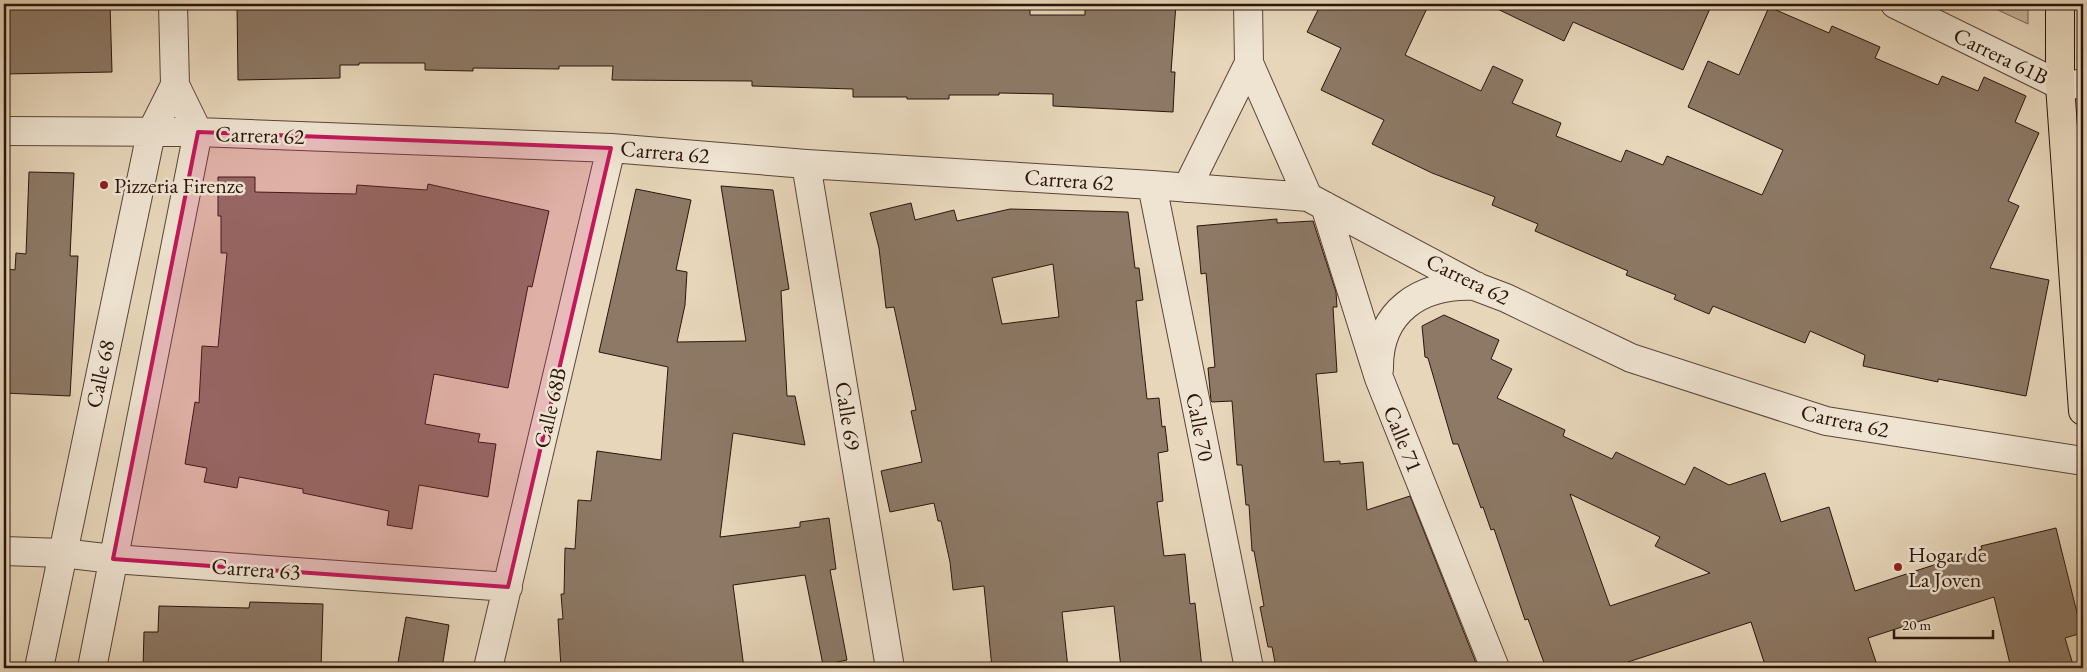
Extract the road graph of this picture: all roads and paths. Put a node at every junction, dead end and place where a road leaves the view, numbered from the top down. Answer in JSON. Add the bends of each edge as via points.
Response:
{"nodes":[{"id":1,"x":173,"y":4,"type":"edge"},
{"id":2,"x":1248,"y":4,"type":"edge"},
{"id":3,"x":1895,"y":4,"type":"edge"},
{"id":4,"x":2060,"y":4,"type":"edge"},
{"id":5,"x":1249,"y":62,"type":"junction"},
{"id":6,"x":175,"y":85,"type":"junction"},
{"id":7,"x":2072,"y":85,"type":"edge"},
{"id":8,"x":4,"y":131,"type":"edge"},
{"id":9,"x":198,"y":132,"type":"junction"},
{"id":10,"x":151,"y":133,"type":"junction"},
{"id":11,"x":611,"y":148,"type":"junction"},
{"id":12,"x":806,"y":164,"type":"junction"},
{"id":13,"x":1152,"y":185,"type":"junction"},
{"id":14,"x":1187,"y":188,"type":"junction"},
{"id":15,"x":1317,"y":201,"type":"junction"},
{"id":16,"x":1477,"y":286,"type":"junction"},
{"id":17,"x":1379,"y":378,"type":"junction"},
{"id":18,"x":2083,"y":411,"type":"edge"},
{"id":19,"x":2083,"y":461,"type":"edge"},
{"id":20,"x":4,"y":551,"type":"edge"},
{"id":21,"x":62,"y":553,"type":"junction"},
{"id":22,"x":113,"y":559,"type":"junction"},
{"id":23,"x":508,"y":587,"type":"junction"},
{"id":24,"x":40,"y":668,"type":"edge"},
{"id":25,"x":92,"y":668,"type":"edge"},
{"id":26,"x":488,"y":668,"type":"edge"},
{"id":27,"x":890,"y":668,"type":"edge"},
{"id":28,"x":1249,"y":668,"type":"edge"},
{"id":29,"x":1495,"y":668,"type":"edge"}],
"edges":[{"from":1,"to":6,"type":"street","name":"Calle 68"},
{"from":2,"to":5,"type":"street"},
{"from":3,"to":7,"type":"street","name":"Carrera 61B"},
{"from":4,"to":7,"type":"main road"},
{"from":5,"to":14,"type":"street"},
{"from":5,"to":15,"type":"street"},
{"from":6,"to":9,"type":"street","name":"Calle 68"},
{"from":6,"to":10,"type":"street","name":"Calle 68"},
{"from":7,"to":18,"type":"main road"},
{"from":8,"to":10,"type":"street","name":"Carrera 62"},
{"from":9,"to":10,"type":"street","name":"Carrera 62"},
{"from":9,"to":11,"type":"street","name":"Carrera 62"},
{"from":9,"to":22,"type":"street"},
{"from":10,"to":21,"type":"street","name":"Calle 68"},
{"from":11,"to":12,"type":"street","name":"Carrera 62"},
{"from":11,"to":23,"type":"street","name":"Calle 68B"},
{"from":12,"to":13,"type":"street","name":"Carrera 62"},
{"from":12,"to":27,"type":"street","name":"Calle 69"},
{"from":13,"to":14,"type":"street","name":"Carrera 62"},
{"from":13,"to":28,"type":"street","name":"Calle 70"},
{"from":14,"to":15,"type":"street","name":"Carrera 62"},
{"from":15,"to":16,"type":"street","name":"Carrera 62"},
{"from":15,"to":17,"type":"street","name":"Calle 71"},
{"from":16,"to":17,"type":"street","via":[[1455,285],[1433,290],[1413,300],[1396,315],[1378,356]]},
{"from":16,"to":19,"type":"street","name":"Carrera 62","via":[[1631,358],[1826,422]]},
{"from":17,"to":29,"type":"street","name":"Calle 71"},
{"from":20,"to":21,"type":"street","name":"Carrera 63"},
{"from":21,"to":22,"type":"street","name":"Carrera 63"},
{"from":21,"to":24,"type":"street","name":"Calle 68"},
{"from":22,"to":23,"type":"street","name":"Carrera 63"},
{"from":22,"to":25,"type":"street"},
{"from":23,"to":26,"type":"street","name":"Calle 68B"}]}
